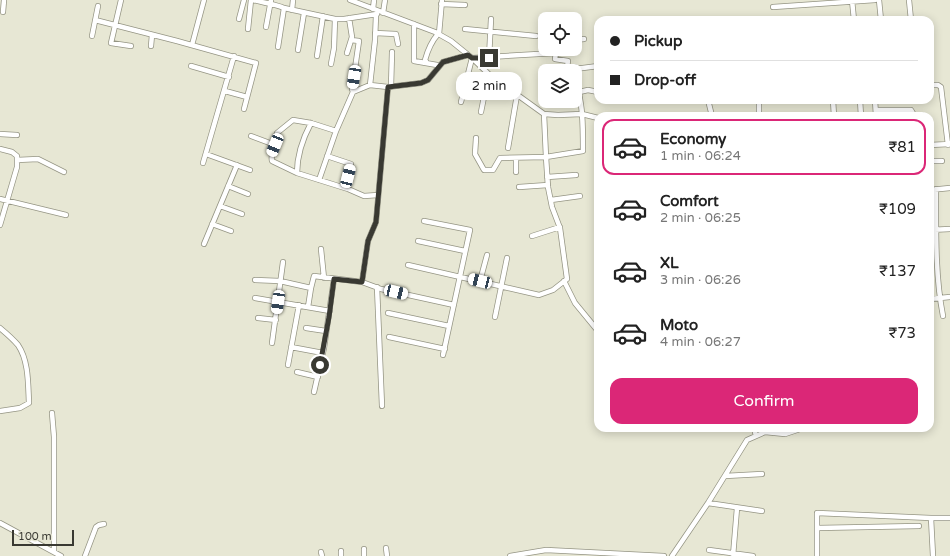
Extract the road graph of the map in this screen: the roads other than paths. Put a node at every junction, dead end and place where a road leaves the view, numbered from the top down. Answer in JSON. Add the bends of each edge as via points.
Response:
{"nodes":[{"id":1,"x":4,"y":0,"type":"edge"},
{"id":2,"x":121,"y":0,"type":"edge"},
{"id":3,"x":204,"y":0,"type":"edge"},
{"id":4,"x":244,"y":0,"type":"edge"},
{"id":5,"x":254,"y":0,"type":"edge"},
{"id":6,"x":293,"y":0,"type":"edge"},
{"id":7,"x":350,"y":0,"type":"edge"},
{"id":8,"x":374,"y":0,"type":"edge"},
{"id":9,"x":385,"y":0,"type":"edge"},
{"id":10,"x":875,"y":0,"type":"edge"},
{"id":11,"x":879,"y":0,"type":"edge"},
{"id":12,"x":909,"y":0,"type":"edge"},
{"id":13,"x":852,"y":1,"type":"edge"},
{"id":14,"x":270,"y":2,"type":"edge"},
{"id":15,"x":278,"y":2,"type":"edge"},
{"id":16,"x":441,"y":2,"type":"edge"},
{"id":17,"x":364,"y":3,"type":"edge"},
{"id":18,"x":98,"y":6,"type":"dead end"},
{"id":19,"x":465,"y":6,"type":"dead end"},
{"id":20,"x":773,"y":7,"type":"dead end"},
{"id":21,"x":284,"y":8,"type":"junction"},
{"id":22,"x":373,"y":9,"type":"junction"},
{"id":23,"x":292,"y":10,"type":"junction"},
{"id":24,"x":3,"y":12,"type":"dead end"},
{"id":25,"x":304,"y":13,"type":"junction"},
{"id":26,"x":379,"y":13,"type":"junction"},
{"id":27,"x":323,"y":16,"type":"junction"},
{"id":28,"x":854,"y":16,"type":"edge"},
{"id":29,"x":881,"y":16,"type":"edge"},
{"id":30,"x":911,"y":16,"type":"edge"},
{"id":31,"x":349,"y":18,"type":"junction"},
{"id":32,"x":239,"y":19,"type":"dead end"},
{"id":33,"x":335,"y":19,"type":"junction"},
{"id":34,"x":491,"y":19,"type":"dead end"},
{"id":35,"x":95,"y":20,"type":"junction"},
{"id":36,"x":414,"y":24,"type":"junction"},
{"id":37,"x":116,"y":25,"type":"junction"},
{"id":38,"x":266,"y":27,"type":"dead end"},
{"id":39,"x":248,"y":29,"type":"dead end"},
{"id":40,"x":465,"y":29,"type":"dead end"},
{"id":41,"x":491,"y":30,"type":"junction"},
{"id":42,"x":375,"y":33,"type":"junction"},
{"id":43,"x":438,"y":34,"type":"junction"},
{"id":44,"x":152,"y":35,"type":"junction"},
{"id":45,"x":92,"y":36,"type":"dead end"},
{"id":46,"x":536,"y":36,"type":"dead end"},
{"id":47,"x":351,"y":40,"type":"junction"},
{"id":48,"x":398,"y":44,"type":"dead end"},
{"id":49,"x":192,"y":45,"type":"junction"},
{"id":50,"x":131,"y":46,"type":"dead end"},
{"id":51,"x":151,"y":46,"type":"dead end"},
{"id":52,"x":278,"y":47,"type":"dead end"},
{"id":53,"x":298,"y":50,"type":"dead end"},
{"id":54,"x":392,"y":52,"type":"dead end"},
{"id":55,"x":347,"y":53,"type":"dead end"},
{"id":56,"x":538,"y":53,"type":"edge"},
{"id":57,"x":234,"y":56,"type":"junction"},
{"id":58,"x":317,"y":56,"type":"dead end"},
{"id":59,"x":555,"y":56,"type":"edge"},
{"id":60,"x":470,"y":57,"type":"junction"},
{"id":61,"x":489,"y":58,"type":"junction"},
{"id":62,"x":427,"y":63,"type":"junction"},
{"id":63,"x":331,"y":64,"type":"dead end"},
{"id":64,"x":568,"y":64,"type":"edge"},
{"id":65,"x":191,"y":66,"type":"dead end"},
{"id":66,"x":439,"y":67,"type":"junction"},
{"id":67,"x":594,"y":67,"type":"edge"},
{"id":68,"x":582,"y":68,"type":"edge"},
{"id":69,"x":229,"y":77,"type":"junction"},
{"id":70,"x":492,"y":78,"type":"junction"},
{"id":71,"x":370,"y":85,"type":"junction"},
{"id":72,"x":934,"y":85,"type":"edge"},
{"id":73,"x":389,"y":87,"type":"junction"},
{"id":74,"x":225,"y":90,"type":"junction"},
{"id":75,"x":594,"y":91,"type":"edge"},
{"id":76,"x":353,"y":92,"type":"junction"},
{"id":77,"x":582,"y":92,"type":"edge"},
{"id":78,"x":517,"y":95,"type":"junction"},
{"id":79,"x":247,"y":97,"type":"junction"},
{"id":80,"x":461,"y":102,"type":"dead end"},
{"id":81,"x":875,"y":104,"type":"edge"},
{"id":82,"x":581,"y":108,"type":"edge"},
{"id":83,"x":244,"y":109,"type":"dead end"},
{"id":84,"x":876,"y":110,"type":"joint"},
{"id":85,"x":481,"y":112,"type":"dead end"},
{"id":86,"x":912,"y":112,"type":"edge"},
{"id":87,"x":544,"y":114,"type":"junction"},
{"id":88,"x":582,"y":114,"type":"junction"},
{"id":89,"x":594,"y":117,"type":"edge"},
{"id":90,"x":311,"y":123,"type":"junction"},
{"id":91,"x":336,"y":131,"type":"junction"},
{"id":92,"x":0,"y":134,"type":"edge"},
{"id":93,"x":17,"y":135,"type":"dead end"},
{"id":94,"x":251,"y":136,"type":"dead end"},
{"id":95,"x":476,"y":138,"type":"dead end"},
{"id":96,"x":949,"y":144,"type":"edge"},
{"id":97,"x":275,"y":145,"type":"junction"},
{"id":98,"x":934,"y":145,"type":"edge"},
{"id":99,"x":508,"y":148,"type":"dead end"},
{"id":100,"x":0,"y":149,"type":"edge"},
{"id":101,"x":206,"y":154,"type":"junction"},
{"id":102,"x":327,"y":156,"type":"junction"},
{"id":103,"x":546,"y":157,"type":"junction"},
{"id":104,"x":516,"y":158,"type":"junction"},
{"id":105,"x":17,"y":160,"type":"junction"},
{"id":106,"x":942,"y":161,"type":"dead end"},
{"id":107,"x":934,"y":162,"type":"edge"},
{"id":108,"x":203,"y":163,"type":"dead end"},
{"id":109,"x":237,"y":165,"type":"junction"},
{"id":110,"x":250,"y":170,"type":"dead end"},
{"id":111,"x":64,"y":172,"type":"dead end"},
{"id":112,"x":516,"y":172,"type":"dead end"},
{"id":113,"x":297,"y":173,"type":"junction"},
{"id":114,"x":576,"y":175,"type":"dead end"},
{"id":115,"x":547,"y":177,"type":"junction"},
{"id":116,"x":319,"y":180,"type":"junction"},
{"id":117,"x":548,"y":185,"type":"junction"},
{"id":118,"x":228,"y":186,"type":"junction"},
{"id":119,"x":519,"y":186,"type":"dead end"},
{"id":120,"x":345,"y":188,"type":"junction"},
{"id":121,"x":950,"y":188,"type":"edge"},
{"id":122,"x":936,"y":189,"type":"joint"},
{"id":123,"x":248,"y":194,"type":"dead end"},
{"id":124,"x":378,"y":195,"type":"junction"},
{"id":125,"x":580,"y":196,"type":"dead end"},
{"id":126,"x":0,"y":199,"type":"edge"},
{"id":127,"x":550,"y":200,"type":"junction"},
{"id":128,"x":7,"y":201,"type":"junction"},
{"id":129,"x":220,"y":206,"type":"junction"},
{"id":130,"x":242,"y":214,"type":"dead end"},
{"id":131,"x":66,"y":215,"type":"dead end"},
{"id":132,"x":424,"y":221,"type":"dead end"},
{"id":133,"x":212,"y":224,"type":"junction"},
{"id":134,"x":0,"y":225,"type":"edge"},
{"id":135,"x":560,"y":227,"type":"junction"},
{"id":136,"x":950,"y":229,"type":"edge"},
{"id":137,"x":936,"y":230,"type":"junction"},
{"id":138,"x":231,"y":231,"type":"dead end"},
{"id":139,"x":532,"y":236,"type":"dead end"},
{"id":140,"x":418,"y":241,"type":"dead end"},
{"id":141,"x":204,"y":244,"type":"dead end"},
{"id":142,"x":321,"y":249,"type":"dead end"},
{"id":143,"x":465,"y":251,"type":"junction"},
{"id":144,"x":487,"y":255,"type":"dead end"},
{"id":145,"x":507,"y":258,"type":"dead end"},
{"id":146,"x":283,"y":262,"type":"dead end"},
{"id":147,"x":408,"y":265,"type":"dead end"},
{"id":148,"x":460,"y":276,"type":"junction"},
{"id":149,"x":324,"y":278,"type":"junction"},
{"id":150,"x":334,"y":279,"type":"junction"},
{"id":151,"x":255,"y":280,"type":"dead end"},
{"id":152,"x":280,"y":281,"type":"junction"},
{"id":153,"x":480,"y":281,"type":"junction"},
{"id":154,"x":564,"y":281,"type":"junction"},
{"id":155,"x":362,"y":282,"type":"junction"},
{"id":156,"x":377,"y":287,"type":"junction"},
{"id":157,"x":502,"y":287,"type":"junction"},
{"id":158,"x":310,"y":288,"type":"junction"},
{"id":159,"x":950,"y":297,"type":"edge"},
{"id":160,"x":255,"y":298,"type":"dead end"},
{"id":161,"x":934,"y":298,"type":"edge"},
{"id":162,"x":939,"y":298,"type":"junction"},
{"id":163,"x":278,"y":302,"type":"junction"},
{"id":164,"x":299,"y":305,"type":"junction"},
{"id":165,"x":454,"y":305,"type":"junction"},
{"id":166,"x":308,"y":307,"type":"junction"},
{"id":167,"x":330,"y":311,"type":"junction"},
{"id":168,"x":388,"y":313,"type":"dead end"},
{"id":169,"x":943,"y":316,"type":"dead end"},
{"id":170,"x":495,"y":317,"type":"dead end"},
{"id":171,"x":258,"y":318,"type":"dead end"},
{"id":172,"x":276,"y":320,"type":"junction"},
{"id":173,"x":449,"y":326,"type":"junction"},
{"id":174,"x":594,"y":326,"type":"edge"},
{"id":175,"x":0,"y":328,"type":"edge"},
{"id":176,"x":306,"y":328,"type":"dead end"},
{"id":177,"x":326,"y":331,"type":"junction"},
{"id":178,"x":389,"y":337,"type":"dead end"},
{"id":179,"x":272,"y":343,"type":"dead end"},
{"id":180,"x":291,"y":347,"type":"junction"},
{"id":181,"x":445,"y":348,"type":"junction"},
{"id":182,"x":323,"y":353,"type":"junction"},
{"id":183,"x":443,"y":356,"type":"dead end"},
{"id":184,"x":288,"y":365,"type":"dead end"},
{"id":185,"x":297,"y":372,"type":"dead end"},
{"id":186,"x":318,"y":376,"type":"junction"},
{"id":187,"x":314,"y":392,"type":"dead end"},
{"id":188,"x":382,"y":406,"type":"dead end"},
{"id":189,"x":0,"y":411,"type":"edge"},
{"id":190,"x":52,"y":413,"type":"dead end"},
{"id":191,"x":755,"y":432,"type":"edge"},
{"id":192,"x":765,"y":432,"type":"edge"},
{"id":193,"x":765,"y":432,"type":"edge"},
{"id":194,"x":791,"y":432,"type":"edge"},
{"id":195,"x":756,"y":436,"type":"junction"},
{"id":196,"x":762,"y":474,"type":"dead end"},
{"id":197,"x":725,"y":476,"type":"junction"},
{"id":198,"x":708,"y":503,"type":"junction"},
{"id":199,"x":737,"y":508,"type":"junction"},
{"id":200,"x":762,"y":510,"type":"dead end"},
{"id":201,"x":882,"y":516,"type":"junction"},
{"id":202,"x":931,"y":518,"type":"junction"},
{"id":203,"x":950,"y":518,"type":"edge"},
{"id":204,"x":0,"y":523,"type":"edge"},
{"id":205,"x":104,"y":524,"type":"dead end"},
{"id":206,"x":884,"y":526,"type":"junction"},
{"id":207,"x":919,"y":526,"type":"dead end"},
{"id":208,"x":817,"y":528,"type":"junction"},
{"id":209,"x":386,"y":548,"type":"dead end"},
{"id":210,"x":364,"y":549,"type":"dead end"},
{"id":211,"x":709,"y":550,"type":"dead end"},
{"id":212,"x":54,"y":552,"type":"junction"},
{"id":213,"x":575,"y":554,"type":"edge"},
{"id":214,"x":733,"y":554,"type":"edge"},
{"id":215,"x":61,"y":556,"type":"edge"},
{"id":216,"x":84,"y":556,"type":"edge"},
{"id":217,"x":364,"y":556,"type":"edge"},
{"id":218,"x":387,"y":556,"type":"edge"},
{"id":219,"x":510,"y":556,"type":"edge"},
{"id":220,"x":664,"y":556,"type":"edge"},
{"id":221,"x":672,"y":556,"type":"edge"},
{"id":222,"x":753,"y":556,"type":"edge"},
{"id":223,"x":817,"y":556,"type":"edge"},
{"id":224,"x":933,"y":556,"type":"edge"}],
"edges":[{"from":1,"to":24,"type":"street"},
{"from":2,"to":37,"type":"street"},
{"from":3,"to":49,"type":"street"},
{"from":4,"to":32,"type":"street"},
{"from":5,"to":14,"type":"street"},
{"from":5,"to":39,"type":"street"},
{"from":6,"to":23,"type":"street"},
{"from":7,"to":17,"type":"street"},
{"from":8,"to":22,"type":"street"},
{"from":9,"to":26,"type":"street"},
{"from":10,"to":13,"type":"street"},
{"from":11,"to":29,"type":"street"},
{"from":12,"to":30,"type":"street"},
{"from":13,"to":20,"type":"street"},
{"from":13,"to":28,"type":"street"},
{"from":14,"to":15,"type":"street"},
{"from":14,"to":38,"type":"street"},
{"from":15,"to":21,"type":"street"},
{"from":16,"to":19,"type":"street"},
{"from":16,"to":43,"type":"street"},
{"from":17,"to":22,"type":"street"},
{"from":18,"to":35,"type":"street"},
{"from":21,"to":23,"type":"street"},
{"from":21,"to":52,"type":"street"},
{"from":22,"to":26,"type":"street"},
{"from":23,"to":25,"type":"street"},
{"from":25,"to":27,"type":"street"},
{"from":25,"to":53,"type":"street"},
{"from":26,"to":31,"type":"street"},
{"from":26,"to":36,"type":"street"},
{"from":26,"to":42,"type":"street"},
{"from":27,"to":33,"type":"street"},
{"from":27,"to":58,"type":"street"},
{"from":31,"to":33,"type":"street"},
{"from":31,"to":47,"type":"street"},
{"from":33,"to":63,"type":"street"},
{"from":34,"to":41,"type":"street"},
{"from":35,"to":37,"type":"street"},
{"from":35,"to":45,"type":"street"},
{"from":36,"to":43,"type":"street"},
{"from":36,"to":62,"type":"street","via":[[414,61]]},
{"from":37,"to":44,"type":"street"},
{"from":37,"to":50,"type":"street","via":[[111,43]]},
{"from":40,"to":41,"type":"street"},
{"from":41,"to":46,"type":"street"},
{"from":41,"to":61,"type":"street"},
{"from":42,"to":48,"type":"street","via":[[396,34]]},
{"from":42,"to":71,"type":"street"},
{"from":43,"to":60,"type":"street"},
{"from":43,"to":62,"type":"street","via":[[431,42],[425,60]]},
{"from":44,"to":49,"type":"street"},
{"from":44,"to":51,"type":"street"},
{"from":47,"to":55,"type":"street"},
{"from":47,"to":76,"type":"street","via":[[359,41]]},
{"from":49,"to":57,"type":"street"},
{"from":54,"to":73,"type":"street"},
{"from":56,"to":61,"type":"street"},
{"from":57,"to":69,"type":"street"},
{"from":57,"to":79,"type":"street","via":[[256,63]]},
{"from":59,"to":64,"type":"street","via":[[555,59],[568,61]]},
{"from":60,"to":61,"type":"street"},
{"from":60,"to":66,"type":"street","via":[[443,62]]},
{"from":60,"to":70,"type":"street"},
{"from":60,"to":80,"type":"street"},
{"from":62,"to":66,"type":"street"},
{"from":65,"to":69,"type":"street"},
{"from":66,"to":73,"type":"street","via":[[428,80],[421,83]]},
{"from":67,"to":68,"type":"street"},
{"from":69,"to":74,"type":"street"},
{"from":70,"to":78,"type":"street"},
{"from":70,"to":85,"type":"street","via":[[486,87]]},
{"from":71,"to":73,"type":"street"},
{"from":71,"to":76,"type":"street"},
{"from":72,"to":96,"type":"street","via":[[941,87]]},
{"from":73,"to":124,"type":"street"},
{"from":74,"to":79,"type":"street"},
{"from":74,"to":101,"type":"street"},
{"from":75,"to":77,"type":"street"},
{"from":76,"to":91,"type":"street"},
{"from":78,"to":87,"type":"street"},
{"from":78,"to":99,"type":"street"},
{"from":79,"to":83,"type":"street"},
{"from":81,"to":84,"type":"street"},
{"from":82,"to":88,"type":"street"},
{"from":84,"to":86,"type":"street"},
{"from":87,"to":88,"type":"street"},
{"from":87,"to":103,"type":"street"},
{"from":88,"to":89,"type":"street"},
{"from":88,"to":103,"type":"street","via":[[583,152]]},
{"from":90,"to":91,"type":"street"},
{"from":90,"to":97,"type":"street","via":[[293,120],[278,133]]},
{"from":90,"to":113,"type":"street","via":[[304,136]]},
{"from":91,"to":102,"type":"street"},
{"from":92,"to":93,"type":"street"},
{"from":94,"to":97,"type":"street"},
{"from":95,"to":104,"type":"street","via":[[475,154],[484,170],[493,170],[500,158]]},
{"from":96,"to":98,"type":"street"},
{"from":97,"to":113,"type":"street","via":[[271,156],[272,162]]},
{"from":100,"to":105,"type":"street","via":[[12,152],[18,156]]},
{"from":101,"to":108,"type":"street"},
{"from":101,"to":109,"type":"street"},
{"from":102,"to":116,"type":"street"},
{"from":102,"to":120,"type":"street","via":[[351,164]]},
{"from":103,"to":104,"type":"street"},
{"from":103,"to":115,"type":"street"},
{"from":104,"to":112,"type":"street"},
{"from":105,"to":111,"type":"street","via":[[38,159]]},
{"from":105,"to":128,"type":"street"},
{"from":106,"to":107,"type":"street"},
{"from":109,"to":110,"type":"street"},
{"from":109,"to":118,"type":"street"},
{"from":113,"to":116,"type":"street"},
{"from":114,"to":115,"type":"street"},
{"from":115,"to":117,"type":"street"},
{"from":116,"to":120,"type":"street"},
{"from":117,"to":119,"type":"street"},
{"from":117,"to":127,"type":"street"},
{"from":118,"to":123,"type":"street"},
{"from":118,"to":129,"type":"street"},
{"from":120,"to":124,"type":"street","via":[[364,196]]},
{"from":121,"to":122,"type":"street"},
{"from":122,"to":137,"type":"street"},
{"from":124,"to":155,"type":"street","via":[[376,222],[368,241]]},
{"from":125,"to":127,"type":"street"},
{"from":126,"to":128,"type":"street"},
{"from":127,"to":135,"type":"street"},
{"from":128,"to":131,"type":"street"},
{"from":128,"to":134,"type":"street"},
{"from":129,"to":130,"type":"street"},
{"from":129,"to":133,"type":"street"},
{"from":132,"to":143,"type":"street","via":[[470,230]]},
{"from":133,"to":138,"type":"street"},
{"from":133,"to":141,"type":"street"},
{"from":135,"to":139,"type":"street"},
{"from":135,"to":154,"type":"street","via":[[568,279]]},
{"from":136,"to":137,"type":"street"},
{"from":137,"to":162,"type":"street"},
{"from":140,"to":143,"type":"street"},
{"from":142,"to":149,"type":"street"},
{"from":143,"to":148,"type":"street"},
{"from":144,"to":153,"type":"street"},
{"from":145,"to":157,"type":"street"},
{"from":146,"to":152,"type":"street"},
{"from":147,"to":148,"type":"street"},
{"from":148,"to":153,"type":"street"},
{"from":148,"to":165,"type":"street"},
{"from":149,"to":150,"type":"street"},
{"from":149,"to":158,"type":"street","via":[[314,276]]},
{"from":150,"to":155,"type":"street"},
{"from":150,"to":167,"type":"street"},
{"from":151,"to":152,"type":"street"},
{"from":152,"to":158,"type":"street"},
{"from":152,"to":163,"type":"street"},
{"from":153,"to":157,"type":"street"},
{"from":154,"to":157,"type":"street","via":[[553,290],[539,295]]},
{"from":154,"to":174,"type":"street","via":[[575,303]]},
{"from":155,"to":156,"type":"street"},
{"from":156,"to":165,"type":"street"},
{"from":156,"to":188,"type":"street"},
{"from":157,"to":170,"type":"street"},
{"from":158,"to":166,"type":"street"},
{"from":159,"to":162,"type":"street"},
{"from":160,"to":163,"type":"street"},
{"from":161,"to":162,"type":"street"},
{"from":162,"to":169,"type":"street"},
{"from":163,"to":164,"type":"street"},
{"from":163,"to":172,"type":"street"},
{"from":164,"to":166,"type":"street"},
{"from":164,"to":180,"type":"street"},
{"from":165,"to":173,"type":"street"},
{"from":166,"to":167,"type":"street"},
{"from":167,"to":177,"type":"street"},
{"from":168,"to":173,"type":"street"},
{"from":171,"to":172,"type":"street"},
{"from":172,"to":179,"type":"street"},
{"from":173,"to":181,"type":"street"},
{"from":175,"to":189,"type":"street","via":[[18,345],[23,355],[29,403],[20,408]]},
{"from":176,"to":177,"type":"street"},
{"from":177,"to":182,"type":"street"},
{"from":178,"to":181,"type":"street"},
{"from":180,"to":182,"type":"street"},
{"from":180,"to":184,"type":"street"},
{"from":181,"to":183,"type":"street"},
{"from":182,"to":186,"type":"street"},
{"from":185,"to":186,"type":"street"},
{"from":186,"to":187,"type":"street"},
{"from":190,"to":212,"type":"street"},
{"from":191,"to":195,"type":"street"},
{"from":192,"to":195,"type":"street"},
{"from":193,"to":194,"type":"street"},
{"from":195,"to":197,"type":"street","via":[[744,443]]},
{"from":196,"to":197,"type":"street"},
{"from":197,"to":198,"type":"street"},
{"from":198,"to":199,"type":"street"},
{"from":198,"to":221,"type":"street"},
{"from":199,"to":200,"type":"street"},
{"from":199,"to":214,"type":"street"},
{"from":201,"to":202,"type":"street"},
{"from":201,"to":206,"type":"street"},
{"from":201,"to":208,"type":"street","via":[[817,513]]},
{"from":202,"to":203,"type":"street"},
{"from":202,"to":224,"type":"street"},
{"from":204,"to":212,"type":"street"},
{"from":205,"to":216,"type":"street","via":[[96,527]]},
{"from":206,"to":207,"type":"street"},
{"from":206,"to":208,"type":"street"},
{"from":208,"to":223,"type":"street"},
{"from":209,"to":218,"type":"street"},
{"from":210,"to":217,"type":"street"},
{"from":211,"to":214,"type":"street"},
{"from":212,"to":215,"type":"street"},
{"from":213,"to":219,"type":"street","via":[[546,550]]},
{"from":213,"to":220,"type":"street"},
{"from":214,"to":222,"type":"street"}]}
